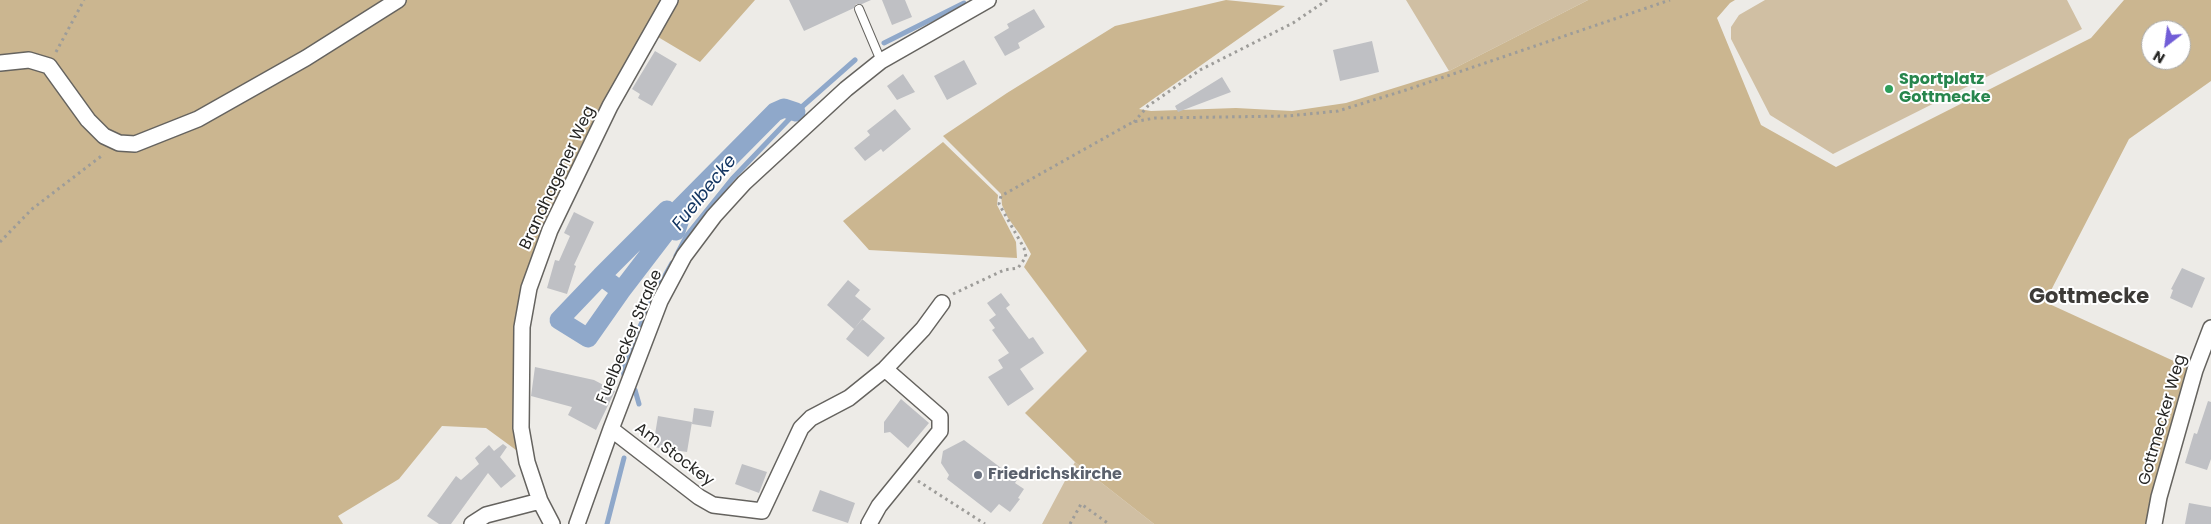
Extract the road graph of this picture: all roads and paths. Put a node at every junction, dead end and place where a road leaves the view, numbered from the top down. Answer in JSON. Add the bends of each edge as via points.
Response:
{"nodes":[{"id":1,"x":84,"y":0,"type":"edge"},
{"id":2,"x":398,"y":0,"type":"edge"},
{"id":3,"x":670,"y":0,"type":"edge"},
{"id":4,"x":988,"y":0,"type":"edge"},
{"id":5,"x":1327,"y":0,"type":"edge"},
{"id":6,"x":1670,"y":0,"type":"edge"},
{"id":7,"x":972,"y":4,"type":"edge"},
{"id":8,"x":859,"y":9,"type":"dead end"},
{"id":9,"x":881,"y":61,"type":"junction"},
{"id":10,"x":0,"y":63,"type":"edge"},
{"id":11,"x":49,"y":66,"type":"junction"},
{"id":12,"x":1133,"y":122,"type":"junction"},
{"id":13,"x":119,"y":143,"type":"junction"},
{"id":14,"x":0,"y":242,"type":"edge"},
{"id":15,"x":942,"y":303,"type":"joint"},
{"id":16,"x":2211,"y":328,"type":"edge"},
{"id":17,"x":885,"y":369,"type":"junction"},
{"id":18,"x":611,"y":429,"type":"junction"},
{"id":19,"x":905,"y":473,"type":"junction"},
{"id":20,"x":540,"y":501,"type":"junction"},
{"id":21,"x":472,"y":524,"type":"edge"},
{"id":22,"x":552,"y":524,"type":"edge"},
{"id":23,"x":578,"y":524,"type":"edge"},
{"id":24,"x":869,"y":524,"type":"edge"},
{"id":25,"x":985,"y":524,"type":"edge"},
{"id":26,"x":1070,"y":524,"type":"edge"},
{"id":27,"x":1108,"y":524,"type":"edge"},
{"id":28,"x":2154,"y":524,"type":"edge"}],
"edges":[{"from":1,"to":11,"type":"path"},
{"from":2,"to":13,"type":"street","via":[[306,58],[198,118],[150,140],[135,144]]},
{"from":3,"to":20,"type":"street","name":"Brandhagener Weg","via":[[610,106],[550,230],[529,288],[522,327],[521,428],[527,462]]},
{"from":4,"to":7,"type":"street","name":"Fuelbecker Straße"},
{"from":5,"to":12,"type":"path","via":[[1293,23],[1200,70],[1148,106]]},
{"from":6,"to":12,"type":"path","via":[[1338,110],[1288,116],[1154,118]]},
{"from":7,"to":9,"type":"street","name":"Fuelbecker Straße"},
{"from":8,"to":9,"type":"lane"},
{"from":9,"to":18,"type":"street","name":"Fuelbecker Straße","via":[[744,183],[684,256],[660,301]]},
{"from":10,"to":11,"type":"street","via":[[29,60]]},
{"from":11,"to":13,"type":"street","via":[[88,120],[104,136]]},
{"from":12,"to":15,"type":"path","via":[[1001,196],[999,204],[1026,257],[1018,268],[1004,270],[950,294]]},
{"from":13,"to":14,"type":"path","via":[[32,209]]},
{"from":15,"to":17,"type":"street","name":"Am Stockey","via":[[923,329]]},
{"from":16,"to":28,"type":"street","name":"Gottmecker Weg","via":[[2195,370]]},
{"from":17,"to":18,"type":"street","name":"Am Stockey","via":[[849,398],[811,418],[801,428],[762,511],[713,506]]},
{"from":17,"to":19,"type":"street","via":[[940,417],[940,431]]},
{"from":18,"to":23,"type":"street","name":"Fuelbecker Straße"},
{"from":19,"to":24,"type":"street"},
{"from":19,"to":25,"type":"path"},
{"from":20,"to":21,"type":"street","via":[[486,515]]},
{"from":20,"to":22,"type":"street","name":"Brandhagener Weg"},
{"from":26,"to":27,"type":"path","via":[[1081,504]]}]}
